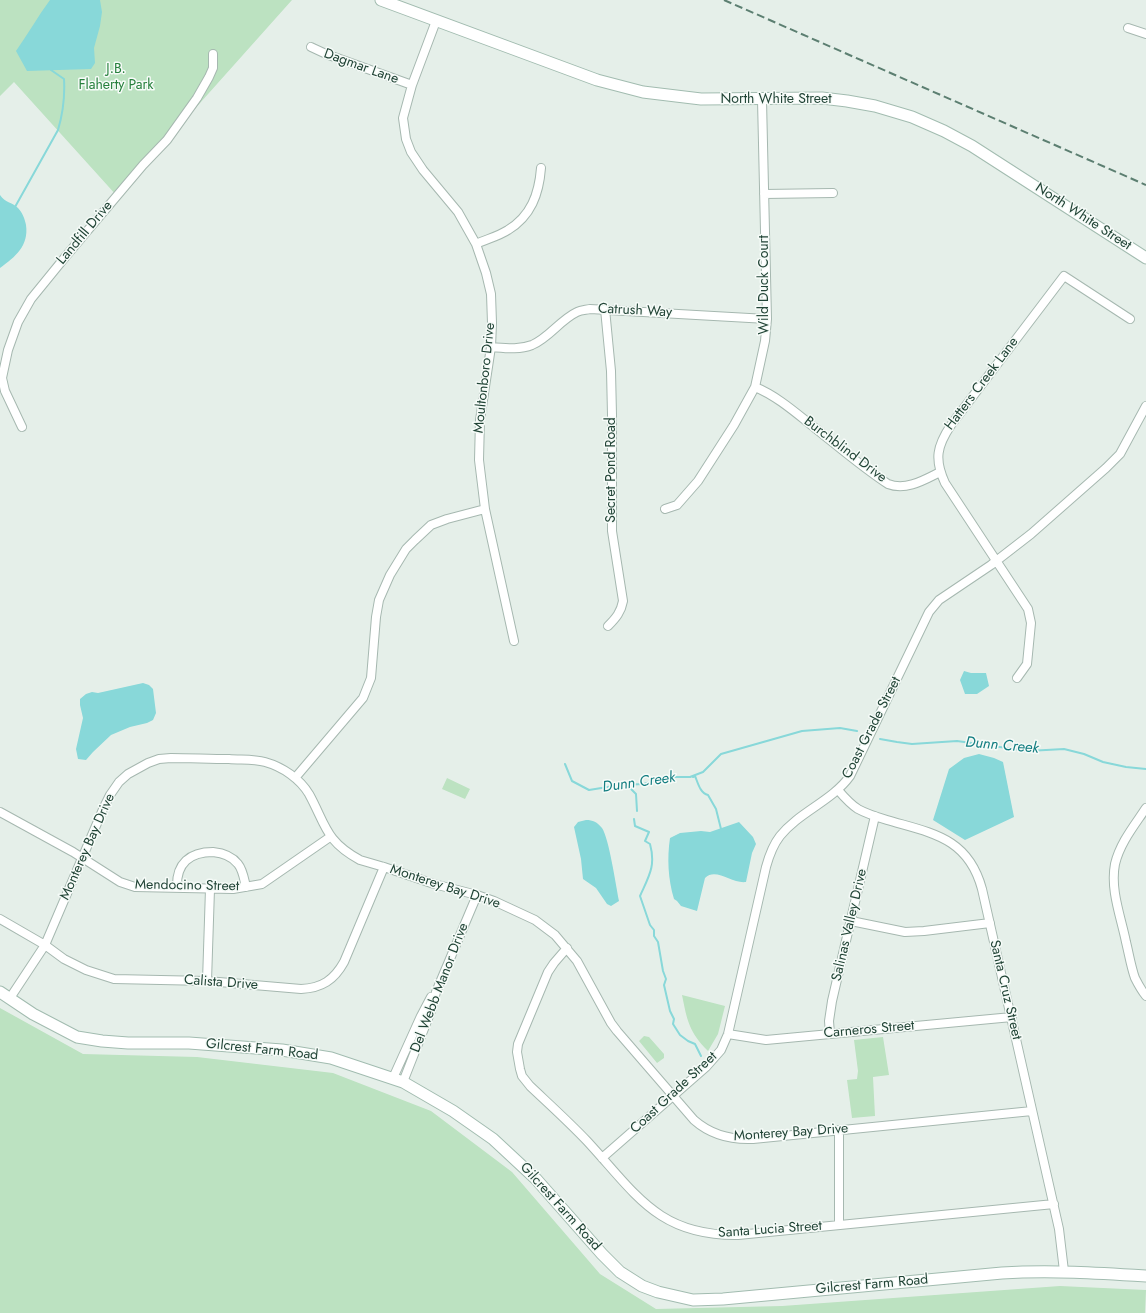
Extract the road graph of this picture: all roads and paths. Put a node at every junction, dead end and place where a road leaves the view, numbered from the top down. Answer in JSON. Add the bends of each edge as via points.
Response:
{"nodes":[{"id":1,"x":381,"y":0,"type":"edge"},
{"id":2,"x":436,"y":21,"type":"junction"},
{"id":3,"x":1128,"y":28,"type":"dead end"},
{"id":4,"x":1146,"y":34,"type":"edge"},
{"id":5,"x":311,"y":48,"type":"dead end"},
{"id":6,"x":213,"y":54,"type":"dead end"},
{"id":7,"x":412,"y":86,"type":"junction"},
{"id":8,"x":762,"y":100,"type":"junction"},
{"id":9,"x":541,"y":168,"type":"dead end"},
{"id":10,"x":833,"y":193,"type":"dead end"},
{"id":11,"x":764,"y":194,"type":"junction"},
{"id":12,"x":476,"y":244,"type":"junction"},
{"id":13,"x":1146,"y":258,"type":"edge"},
{"id":14,"x":605,"y":309,"type":"junction"},
{"id":15,"x":767,"y":319,"type":"junction"},
{"id":16,"x":1130,"y":319,"type":"dead end"},
{"id":17,"x":491,"y":347,"type":"junction"},
{"id":18,"x":754,"y":387,"type":"junction"},
{"id":19,"x":1146,"y":406,"type":"edge"},
{"id":20,"x":22,"y":427,"type":"dead end"},
{"id":21,"x":940,"y":472,"type":"junction"},
{"id":22,"x":485,"y":509,"type":"junction"},
{"id":23,"x":665,"y":509,"type":"dead end"},
{"id":24,"x":997,"y":561,"type":"junction"},
{"id":25,"x":608,"y":626,"type":"dead end"},
{"id":26,"x":514,"y":641,"type":"dead end"},
{"id":27,"x":1017,"y":678,"type":"dead end"},
{"id":28,"x":295,"y":778,"type":"junction"},
{"id":29,"x":838,"y":790,"type":"junction"},
{"id":30,"x":1146,"y":808,"type":"edge"},
{"id":31,"x":0,"y":812,"type":"edge"},
{"id":32,"x":875,"y":816,"type":"junction"},
{"id":33,"x":330,"y":837,"type":"junction"},
{"id":34,"x":83,"y":858,"type":"junction"},
{"id":35,"x":384,"y":867,"type":"junction"},
{"id":36,"x":246,"y":887,"type":"junction"},
{"id":37,"x":177,"y":888,"type":"junction"},
{"id":38,"x":210,"y":889,"type":"junction"},
{"id":39,"x":476,"y":895,"type":"junction"},
{"id":40,"x":0,"y":919,"type":"edge"},
{"id":41,"x":851,"y":921,"type":"junction"},
{"id":42,"x":990,"y":923,"type":"junction"},
{"id":43,"x":45,"y":945,"type":"junction"},
{"id":44,"x":567,"y":948,"type":"junction"},
{"id":45,"x":207,"y":981,"type":"junction"},
{"id":46,"x":0,"y":992,"type":"edge"},
{"id":47,"x":1146,"y":996,"type":"edge"},
{"id":48,"x":10,"y":998,"type":"junction"},
{"id":49,"x":1012,"y":1017,"type":"junction"},
{"id":50,"x":728,"y":1034,"type":"junction"},
{"id":51,"x":830,"y":1034,"type":"junction"},
{"id":52,"x":398,"y":1080,"type":"junction"},
{"id":53,"x":674,"y":1096,"type":"junction"},
{"id":54,"x":1032,"y":1111,"type":"junction"},
{"id":55,"x":839,"y":1130,"type":"junction"},
{"id":56,"x":602,"y":1158,"type":"junction"},
{"id":57,"x":1054,"y":1204,"type":"junction"},
{"id":58,"x":839,"y":1225,"type":"junction"},
{"id":59,"x":1064,"y":1271,"type":"junction"},
{"id":60,"x":1146,"y":1276,"type":"edge"}],
"edges":[{"from":1,"to":2,"type":"main road","name":"North White Street"},
{"from":2,"to":7,"type":"street","name":"Moultonboro Drive"},
{"from":2,"to":8,"type":"main road","name":"North White Street","via":[[582,76],[643,92],[701,100]]},
{"from":3,"to":4,"type":"street"},
{"from":5,"to":7,"type":"street","name":"Dagmar Lane"},
{"from":6,"to":20,"type":"street","name":"Landfill Drive","via":[[213,68],[209,76],[197,98],[167,140],[66,256],[31,299],[18,322],[2,378],[5,391]]},
{"from":7,"to":12,"type":"street","name":"Moultonboro Drive","via":[[403,118],[406,139],[423,170],[458,212]]},
{"from":8,"to":11,"type":"street","name":"Wild Duck Court"},
{"from":8,"to":13,"type":"main road","name":"North White Street","via":[[822,98],[875,106],[912,117],[972,146]]},
{"from":9,"to":12,"type":"street","via":[[539,186],[529,211],[508,230]]},
{"from":10,"to":11,"type":"street"},
{"from":11,"to":15,"type":"street","name":"Wild Duck Court"},
{"from":12,"to":17,"type":"street","name":"Moultonboro Drive","via":[[491,294]]},
{"from":14,"to":15,"type":"street","name":"Catrush Way"},
{"from":14,"to":17,"type":"street","name":"Catrush Way","via":[[577,312],[544,339],[531,345],[517,348]]},
{"from":14,"to":25,"type":"street","name":"Secret Pond Road","via":[[611,371],[612,531],[623,601],[617,617]]},
{"from":15,"to":18,"type":"street","name":"Wild Duck Court","via":[[765,341]]},
{"from":16,"to":21,"type":"street","name":"Hatters Creek Lane","via":[[1064,276],[942,439],[939,451]]},
{"from":17,"to":22,"type":"street","name":"Moultonboro Drive","via":[[479,428],[479,460]]},
{"from":18,"to":21,"type":"street","name":"Burchblind Drive","via":[[766,391],[786,405],[888,484],[895,487],[913,484]]},
{"from":18,"to":23,"type":"street","name":"Wild Duck Court","via":[[734,425],[698,481],[677,505]]},
{"from":19,"to":24,"type":"street","name":"Coast Grade Street","via":[[1120,454],[1062,508]]},
{"from":21,"to":24,"type":"street","name":"Hatters Creek Lane"},
{"from":22,"to":26,"type":"street","name":"Moultonboro Drive"},
{"from":22,"to":28,"type":"street","via":[[431,525],[406,549],[379,600],[371,678],[363,698]]},
{"from":24,"to":27,"type":"street","name":"Hatters Creek Lane","via":[[1028,609],[1032,623],[1027,664]]},
{"from":24,"to":29,"type":"street","name":"Coast Grade Street","via":[[939,600],[929,612],[854,769]]},
{"from":28,"to":33,"type":"street","name":"Monterey Bay Drive","via":[[308,794]]},
{"from":28,"to":34,"type":"street","name":"Monterey Bay Drive","via":[[266,762],[249,760],[171,758],[148,763],[128,774],[110,795]]},
{"from":29,"to":32,"type":"street","name":"Santa Cruz Street","via":[[856,808]]},
{"from":29,"to":50,"type":"street","name":"Coast Grade Street","via":[[780,835],[772,849]]},
{"from":30,"to":47,"type":"street","via":[[1121,848],[1114,879],[1133,972]]},
{"from":31,"to":34,"type":"street","name":"Mendocino Street"},
{"from":32,"to":41,"type":"street","name":"Salinas Valley Drive"},
{"from":32,"to":42,"type":"street","name":"Santa Cruz Street","via":[[937,836],[958,847],[972,862],[980,879]]},
{"from":33,"to":35,"type":"street","name":"Monterey Bay Drive","via":[[346,853]]},
{"from":33,"to":36,"type":"street","name":"Mendocino Street","via":[[262,884]]},
{"from":34,"to":37,"type":"street","name":"Mendocino Street","via":[[125,885]]},
{"from":34,"to":43,"type":"street","name":"Monterey Bay Drive"},
{"from":35,"to":39,"type":"street","name":"Monterey Bay Drive"},
{"from":35,"to":45,"type":"street","name":"Calista Drive","via":[[344,962],[328,982],[312,989],[300,989]]},
{"from":36,"to":37,"type":"street","via":[[241,868],[235,860],[222,853],[204,852],[193,855],[184,862],[179,871]]},
{"from":36,"to":38,"type":"street","name":"Mendocino Street"},
{"from":37,"to":38,"type":"street","name":"Mendocino Street"},
{"from":38,"to":45,"type":"street"},
{"from":39,"to":44,"type":"street","name":"Monterey Bay Drive","via":[[535,920]]},
{"from":39,"to":52,"type":"street","name":"Del Webb Manor Drive","via":[[436,992],[421,1016]]},
{"from":40,"to":43,"type":"street","name":"Calista Drive"},
{"from":41,"to":42,"type":"street","via":[[905,932]]},
{"from":41,"to":51,"type":"street","name":"Salinas Valley Drive","via":[[830,1012]]},
{"from":42,"to":49,"type":"street","name":"Santa Cruz Street"},
{"from":43,"to":45,"type":"street","name":"Calista Drive","via":[[64,959],[86,970],[114,979]]},
{"from":43,"to":48,"type":"street","name":"Monterey Bay Drive"},
{"from":44,"to":53,"type":"street","name":"Monterey Bay Drive","via":[[584,970],[611,1023]]},
{"from":44,"to":56,"type":"street","name":"Santa Lucia Street","via":[[548,972],[521,1036],[517,1052],[518,1061],[522,1076],[530,1086]]},
{"from":46,"to":48,"type":"main road","name":"Gilcrest Farm Road"},
{"from":48,"to":52,"type":"main road","name":"Gilcrest Farm Road","via":[[33,1014],[77,1037],[122,1043],[197,1043],[282,1050],[330,1058]]},
{"from":49,"to":51,"type":"street","name":"Carneros Street"},
{"from":49,"to":54,"type":"street","name":"Santa Cruz Street"},
{"from":50,"to":51,"type":"street","name":"Carneros Street","via":[[766,1040]]},
{"from":50,"to":53,"type":"street","name":"Coast Grade Street","via":[[716,1057]]},
{"from":52,"to":59,"type":"main road","name":"Gilcrest Farm Road","via":[[453,1111],[493,1139],[536,1179],[620,1272],[642,1286],[658,1292],[693,1300],[716,1299],[1002,1273]]},
{"from":53,"to":55,"type":"street","name":"Monterey Bay Drive","via":[[700,1126],[726,1138],[740,1140]]},
{"from":53,"to":56,"type":"street","name":"Coast Grade Street"},
{"from":54,"to":55,"type":"street","name":"Monterey Bay Drive"},
{"from":54,"to":57,"type":"street","name":"Santa Cruz Street"},
{"from":55,"to":58,"type":"street"},
{"from":56,"to":58,"type":"street","name":"Santa Lucia Street","via":[[646,1206],[669,1221],[696,1231],[738,1235]]},
{"from":57,"to":58,"type":"street","name":"Santa Lucia Street"},
{"from":57,"to":59,"type":"street","name":"Santa Cruz Street"},
{"from":59,"to":60,"type":"main road","name":"Gilcrest Farm Road"}]}
